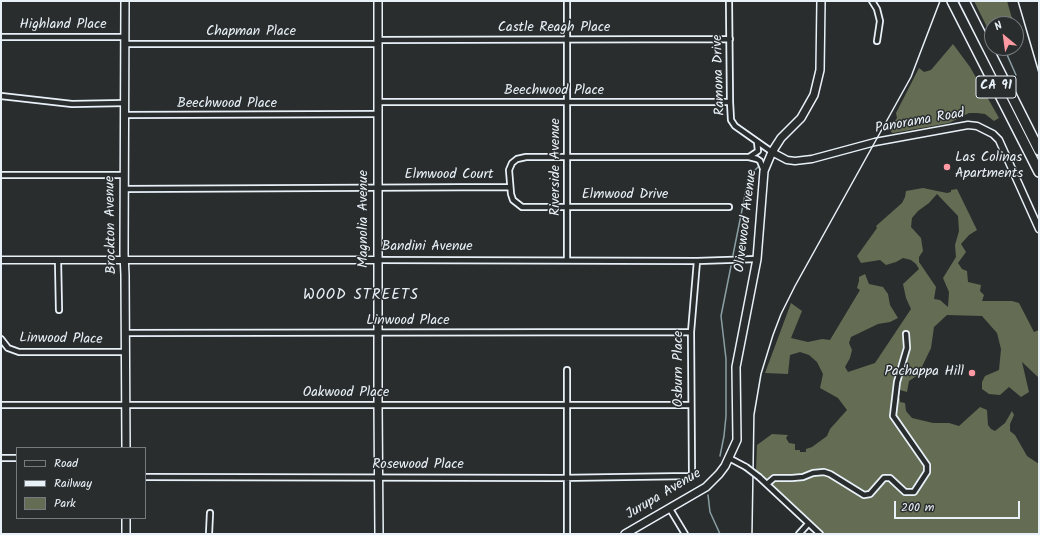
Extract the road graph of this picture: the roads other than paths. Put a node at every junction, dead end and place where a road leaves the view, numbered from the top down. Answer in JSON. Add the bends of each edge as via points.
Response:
{"nodes":[{"id":1,"x":125,"y":1,"type":"edge"},
{"id":2,"x":378,"y":1,"type":"edge"},
{"id":3,"x":567,"y":1,"type":"edge"},
{"id":4,"x":729,"y":1,"type":"edge"},
{"id":5,"x":821,"y":1,"type":"edge"},
{"id":6,"x":872,"y":1,"type":"edge"},
{"id":7,"x":952,"y":1,"type":"edge"},
{"id":8,"x":964,"y":1,"type":"edge"},
{"id":9,"x":1,"y":37,"type":"edge"},
{"id":10,"x":730,"y":39,"type":"junction"},
{"id":11,"x":124,"y":40,"type":"junction"},
{"id":12,"x":567,"y":40,"type":"junction"},
{"id":13,"x":877,"y":41,"type":"dead end"},
{"id":14,"x":379,"y":42,"type":"junction"},
{"id":15,"x":1,"y":96,"type":"edge"},
{"id":16,"x":378,"y":102,"type":"junction"},
{"id":17,"x":730,"y":102,"type":"junction"},
{"id":18,"x":125,"y":103,"type":"junction"},
{"id":19,"x":568,"y":103,"type":"junction"},
{"id":20,"x":378,"y":114,"type":"junction"},
{"id":21,"x":124,"y":115,"type":"junction"},
{"id":22,"x":757,"y":142,"type":"junction"},
{"id":23,"x":1039,"y":150,"type":"edge"},
{"id":24,"x":772,"y":152,"type":"junction"},
{"id":25,"x":750,"y":156,"type":"junction"},
{"id":26,"x":567,"y":157,"type":"junction"},
{"id":27,"x":764,"y":171,"type":"junction"},
{"id":28,"x":1039,"y":172,"type":"edge"},
{"id":29,"x":1,"y":175,"type":"edge"},
{"id":30,"x":124,"y":175,"type":"junction"},
{"id":31,"x":510,"y":187,"type":"junction"},
{"id":32,"x":378,"y":188,"type":"junction"},
{"id":33,"x":124,"y":189,"type":"junction"},
{"id":34,"x":729,"y":207,"type":"dead end"},
{"id":35,"x":568,"y":208,"type":"junction"},
{"id":36,"x":1039,"y":229,"type":"edge"},
{"id":37,"x":125,"y":259,"type":"junction"},
{"id":38,"x":757,"y":259,"type":"junction"},
{"id":39,"x":1,"y":260,"type":"edge"},
{"id":40,"x":58,"y":260,"type":"junction"},
{"id":41,"x":378,"y":260,"type":"junction"},
{"id":42,"x":567,"y":260,"type":"junction"},
{"id":43,"x":697,"y":261,"type":"junction"},
{"id":44,"x":59,"y":310,"type":"dead end"},
{"id":45,"x":691,"y":332,"type":"junction"},
{"id":46,"x":125,"y":333,"type":"junction"},
{"id":47,"x":378,"y":333,"type":"junction"},
{"id":48,"x":906,"y":334,"type":"dead end"},
{"id":49,"x":1,"y":339,"type":"edge"},
{"id":50,"x":125,"y":352,"type":"junction"},
{"id":51,"x":567,"y":370,"type":"dead end"},
{"id":52,"x":1,"y":405,"type":"edge"},
{"id":53,"x":125,"y":405,"type":"junction"},
{"id":54,"x":378,"y":405,"type":"junction"},
{"id":55,"x":567,"y":405,"type":"junction"},
{"id":56,"x":691,"y":405,"type":"junction"},
{"id":57,"x":126,"y":447,"type":"edge"},
{"id":58,"x":1,"y":458,"type":"edge"},
{"id":59,"x":16,"y":458,"type":"edge"},
{"id":60,"x":729,"y":458,"type":"junction"},
{"id":61,"x":690,"y":476,"type":"joint"},
{"id":62,"x":146,"y":477,"type":"edge"},
{"id":63,"x":380,"y":477,"type":"junction"},
{"id":64,"x":567,"y":478,"type":"junction"},
{"id":65,"x":767,"y":484,"type":"junction"},
{"id":66,"x":670,"y":509,"type":"junction"},
{"id":67,"x":210,"y":513,"type":"dead end"},
{"id":68,"x":126,"y":519,"type":"edge"},
{"id":69,"x":808,"y":524,"type":"junction"},
{"id":70,"x":126,"y":534,"type":"edge"},
{"id":71,"x":209,"y":534,"type":"edge"},
{"id":72,"x":379,"y":534,"type":"edge"},
{"id":73,"x":567,"y":534,"type":"edge"},
{"id":74,"x":625,"y":534,"type":"edge"},
{"id":75,"x":685,"y":534,"type":"edge"},
{"id":76,"x":799,"y":534,"type":"edge"},
{"id":77,"x":820,"y":534,"type":"edge"}],
"edges":[{"from":1,"to":11,"type":"main road","name":"Brockton Avenue"},
{"from":2,"to":14,"type":"main road","name":"Magnolia Avenue"},
{"from":3,"to":12,"type":"street","name":"Riverside Avenue"},
{"from":4,"to":10,"type":"street","name":"Ramona Drive"},
{"from":5,"to":24,"type":"main road","name":"Olivewood Avenue","via":[[820,70],[817,87],[801,118],[781,138]]},
{"from":6,"to":13,"type":"street","via":[[880,21]]},
{"from":7,"to":28,"type":"highway","number":"CA 91"},
{"from":8,"to":23,"type":"highway","number":"CA 91"},
{"from":9,"to":11,"type":"street","name":"Highland Place"},
{"from":10,"to":12,"type":"street","name":"Castle Reagh Place"},
{"from":10,"to":17,"type":"street","name":"Ramona Drive"},
{"from":11,"to":14,"type":"street","name":"Chapman Place"},
{"from":11,"to":18,"type":"main road","name":"Brockton Avenue"},
{"from":12,"to":14,"type":"street","name":"Castle Reagh Place"},
{"from":12,"to":19,"type":"street","name":"Riverside Avenue"},
{"from":14,"to":16,"type":"main road","name":"Magnolia Avenue"},
{"from":15,"to":18,"type":"street","via":[[72,104]]},
{"from":16,"to":19,"type":"street","name":"Beechwood Place"},
{"from":16,"to":20,"type":"main road","name":"Magnolia Avenue"},
{"from":17,"to":19,"type":"street","name":"Beechwood Place"},
{"from":17,"to":22,"type":"street","name":"Ramona Drive","via":[[733,124]]},
{"from":18,"to":21,"type":"main road","name":"Brockton Avenue"},
{"from":19,"to":26,"type":"street","name":"Riverside Avenue"},
{"from":20,"to":21,"type":"street","name":"Beechwood Place"},
{"from":20,"to":32,"type":"main road","name":"Magnolia Avenue"},
{"from":21,"to":30,"type":"main road","name":"Brockton Avenue"},
{"from":22,"to":24,"type":"street","name":"Ramona Drive"},
{"from":22,"to":25,"type":"street","via":[[758,151]]},
{"from":24,"to":27,"type":"main road","name":"Olivewood Avenue"},
{"from":24,"to":36,"type":"street","name":"Panorama Road","via":[[787,160],[812,159],[875,142],[968,125],[977,126],[999,140]]},
{"from":25,"to":26,"type":"street","name":"Elmwood Court"},
{"from":25,"to":27,"type":"street","via":[[760,161]]},
{"from":26,"to":31,"type":"street","name":"Elmwood Court","via":[[516,159],[509,170]]},
{"from":26,"to":35,"type":"street","name":"Riverside Avenue"},
{"from":27,"to":38,"type":"main road","name":"Olivewood Avenue"},
{"from":29,"to":30,"type":"street"},
{"from":30,"to":33,"type":"main road","name":"Brockton Avenue"},
{"from":31,"to":32,"type":"street","name":"Elmwood Court"},
{"from":31,"to":35,"type":"street","name":"Elmwood Drive","via":[[513,200],[522,207]]},
{"from":32,"to":33,"type":"street","name":"Elmwood Court"},
{"from":32,"to":41,"type":"main road","name":"Magnolia Avenue"},
{"from":33,"to":37,"type":"main road","name":"Brockton Avenue"},
{"from":34,"to":35,"type":"street","name":"Elmwood Drive"},
{"from":35,"to":42,"type":"street","name":"Riverside Avenue"},
{"from":37,"to":40,"type":"street","name":"Bandini Avenue"},
{"from":37,"to":41,"type":"street","name":"Bandini Avenue"},
{"from":37,"to":46,"type":"main road","name":"Brockton Avenue"},
{"from":38,"to":43,"type":"street","name":"Bandini Avenue"},
{"from":38,"to":60,"type":"main road","name":"Olivewood Avenue","via":[[736,367],[737,440]]},
{"from":39,"to":40,"type":"street","name":"Bandini Avenue"},
{"from":40,"to":44,"type":"street"},
{"from":41,"to":42,"type":"street","name":"Bandini Avenue"},
{"from":41,"to":47,"type":"main road","name":"Magnolia Avenue"},
{"from":42,"to":43,"type":"street","name":"Bandini Avenue"},
{"from":43,"to":45,"type":"street","name":"Osburn Place"},
{"from":45,"to":47,"type":"street","name":"Linwood Place"},
{"from":45,"to":56,"type":"street","name":"Osburn Place"},
{"from":46,"to":47,"type":"street","name":"Linwood Place"},
{"from":46,"to":50,"type":"main road","name":"Brockton Avenue"},
{"from":47,"to":54,"type":"main road","name":"Magnolia Avenue"},
{"from":48,"to":65,"type":"street","via":[[907,348],[897,382],[893,416],[926,465],[927,472],[914,492],[905,492],[890,478],[884,478],[870,494],[864,495],[824,472],[803,477],[774,478]]},
{"from":49,"to":50,"type":"street","name":"Linwood Place","via":[[8,348],[18,352]]},
{"from":50,"to":53,"type":"main road","name":"Brockton Avenue"},
{"from":51,"to":55,"type":"street"},
{"from":52,"to":53,"type":"street","name":"Oakwood Place"},
{"from":53,"to":54,"type":"street","name":"Oakwood Place"},
{"from":53,"to":57,"type":"main road","name":"Brockton Avenue"},
{"from":54,"to":55,"type":"street","name":"Oakwood Place"},
{"from":54,"to":63,"type":"main road","name":"Magnolia Avenue"},
{"from":55,"to":56,"type":"street","name":"Oakwood Place"},
{"from":55,"to":64,"type":"street"},
{"from":56,"to":61,"type":"street","name":"Osburn Place"},
{"from":58,"to":59,"type":"street"},
{"from":60,"to":65,"type":"street","bridge":true,"via":[[746,467]]},
{"from":60,"to":66,"type":"main road","name":"Jurupa Avenue","via":[[719,474],[706,487]]},
{"from":61,"to":64,"type":"street","name":"Rosewood Place"},
{"from":62,"to":63,"type":"street","name":"Rosewood Place"},
{"from":63,"to":64,"type":"street","name":"Rosewood Place"},
{"from":63,"to":72,"type":"main road","name":"Magnolia Avenue"},
{"from":64,"to":73,"type":"street"},
{"from":65,"to":69,"type":"street"},
{"from":66,"to":74,"type":"main road","name":"Jurupa Avenue"},
{"from":66,"to":75,"type":"street"},
{"from":67,"to":71,"type":"street"},
{"from":68,"to":70,"type":"main road"},
{"from":69,"to":76,"type":"street"},
{"from":69,"to":77,"type":"street"}]}
